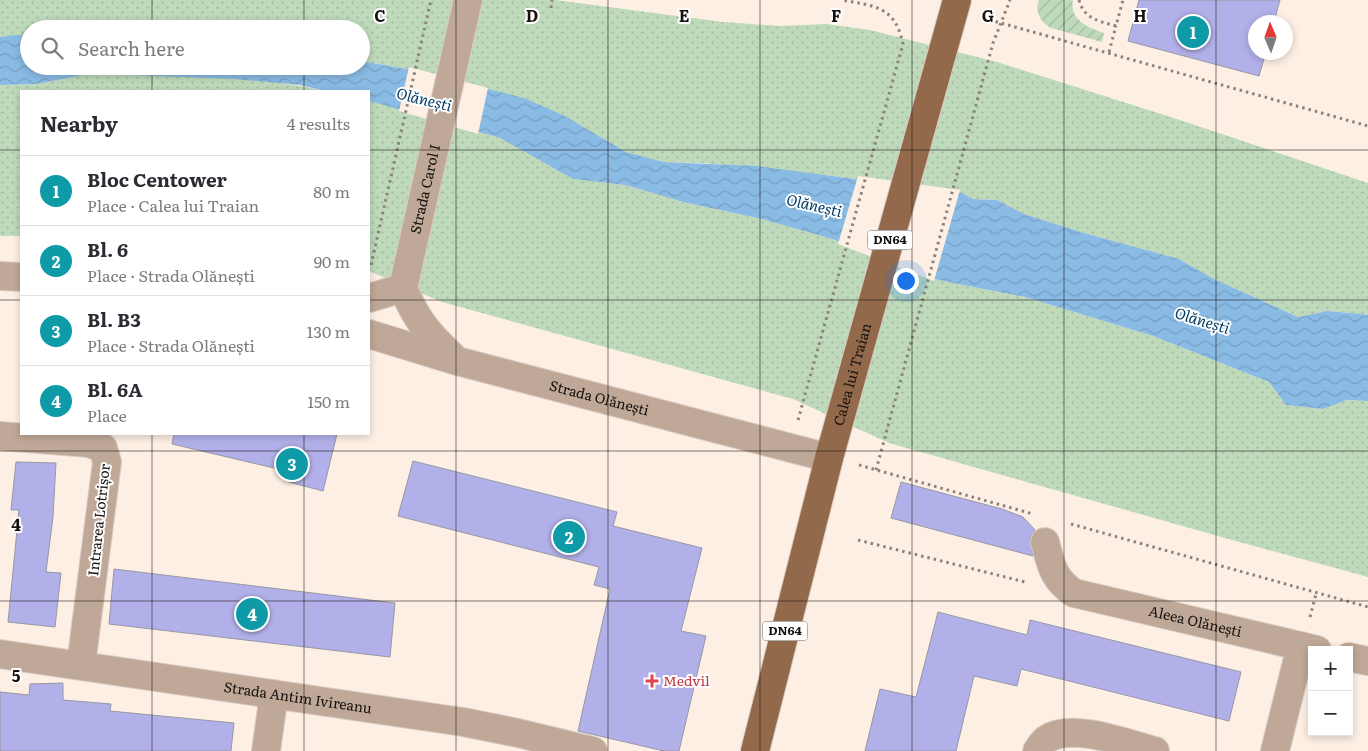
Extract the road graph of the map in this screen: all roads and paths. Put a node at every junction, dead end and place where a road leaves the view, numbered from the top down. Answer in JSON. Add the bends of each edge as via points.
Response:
{"nodes":[{"id":1,"x":430,"y":0,"type":"edge"},
{"id":2,"x":468,"y":0,"type":"edge"},
{"id":3,"x":552,"y":0,"type":"edge"},
{"id":4,"x":841,"y":0,"type":"edge"},
{"id":5,"x":1010,"y":0,"type":"edge"},
{"id":6,"x":1079,"y":0,"type":"edge"},
{"id":7,"x":1123,"y":0,"type":"edge"},
{"id":8,"x":860,"y":2,"type":"edge"},
{"id":9,"x":552,"y":8,"type":"dead end"},
{"id":10,"x":954,"y":11,"type":"edge"},
{"id":11,"x":1001,"y":22,"type":"junction"},
{"id":12,"x":1116,"y":26,"type":"junction"},
{"id":13,"x":1109,"y":52,"type":"junction"},
{"id":14,"x":1368,"y":126,"type":"edge"},
{"id":15,"x":370,"y":270,"type":"edge"},
{"id":16,"x":0,"y":276,"type":"edge"},
{"id":17,"x":20,"y":276,"type":"edge"},
{"id":18,"x":403,"y":288,"type":"junction"},
{"id":19,"x":370,"y":298,"type":"edge"},
{"id":20,"x":370,"y":334,"type":"edge"},
{"id":21,"x":457,"y":360,"type":"junction"},
{"id":22,"x":801,"y":411,"type":"dead end"},
{"id":23,"x":0,"y":436,"type":"edge"},
{"id":24,"x":829,"y":458,"type":"junction"},
{"id":25,"x":876,"y":470,"type":"junction"},
{"id":26,"x":1039,"y":515,"type":"dead end"},
{"id":27,"x":1067,"y":524,"type":"dead end"},
{"id":28,"x":858,"y":540,"type":"dead end"},
{"id":29,"x":1045,"y":542,"type":"dead end"},
{"id":30,"x":1033,"y":584,"type":"dead end"},
{"id":31,"x":1316,"y":594,"type":"junction"},
{"id":32,"x":1368,"y":608,"type":"edge"},
{"id":33,"x":1309,"y":639,"type":"edge"},
{"id":34,"x":0,"y":654,"type":"edge"},
{"id":35,"x":1353,"y":658,"type":"edge"},
{"id":36,"x":1368,"y":661,"type":"edge"},
{"id":37,"x":81,"y":665,"type":"junction"},
{"id":38,"x":274,"y":694,"type":"junction"},
{"id":39,"x":266,"y":751,"type":"edge"},
{"id":40,"x":594,"y":751,"type":"edge"},
{"id":41,"x":756,"y":751,"type":"edge"},
{"id":42,"x":1037,"y":751,"type":"edge"},
{"id":43,"x":1155,"y":751,"type":"edge"},
{"id":44,"x":1275,"y":751,"type":"edge"}],
"edges":[{"from":1,"to":15,"type":"path"},
{"from":2,"to":18,"type":"street","name":"Strada Carol I"},
{"from":3,"to":9,"type":"path"},
{"from":4,"to":8,"type":"path"},
{"from":5,"to":11,"type":"path"},
{"from":6,"to":12,"type":"path","via":[[1088,16]]},
{"from":7,"to":12,"type":"path"},
{"from":8,"to":22,"type":"path","via":[[889,14],[898,24],[903,44]]},
{"from":10,"to":11,"type":"path"},
{"from":10,"to":24,"type":"main road","name":"Calea lui Traian","number":"DN64"},
{"from":11,"to":13,"type":"path"},
{"from":11,"to":25,"type":"path"},
{"from":12,"to":13,"type":"path"},
{"from":13,"to":14,"type":"path"},
{"from":16,"to":17,"type":"street"},
{"from":18,"to":19,"type":"street"},
{"from":18,"to":21,"type":"street","via":[[422,325]]},
{"from":20,"to":21,"type":"street","name":"Strada Olănești"},
{"from":21,"to":24,"type":"street","name":"Strada Olănești"},
{"from":23,"to":37,"type":"street","name":"Intrarea Lotrișor","via":[[89,443],[103,448],[107,462]]},
{"from":24,"to":25,"type":"path"},
{"from":24,"to":41,"type":"main road","name":"Calea lui Traian","number":"DN64"},
{"from":25,"to":26,"type":"path"},
{"from":27,"to":31,"type":"path"},
{"from":28,"to":30,"type":"path"},
{"from":29,"to":33,"type":"street","name":"Aleea Olănești","via":[[1056,576],[1074,593]]},
{"from":31,"to":32,"type":"path"},
{"from":31,"to":33,"type":"path"},
{"from":33,"to":44,"type":"street"},
{"from":34,"to":37,"type":"street","name":"Strada Antim Ivireanu"},
{"from":35,"to":36,"type":"street"},
{"from":37,"to":38,"type":"street","name":"Strada Antim Ivireanu"},
{"from":38,"to":39,"type":"street"},
{"from":38,"to":40,"type":"street","name":"Strada Antim Ivireanu","via":[[463,722]]},
{"from":42,"to":43,"type":"street","via":[[1047,739],[1068,732],[1099,736]]}]}
